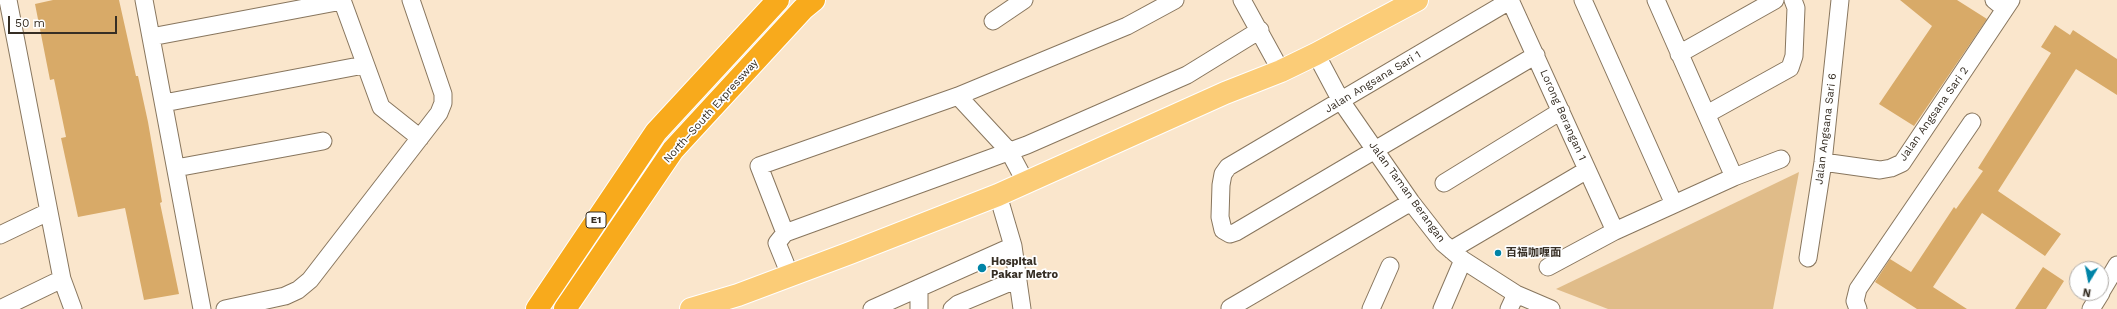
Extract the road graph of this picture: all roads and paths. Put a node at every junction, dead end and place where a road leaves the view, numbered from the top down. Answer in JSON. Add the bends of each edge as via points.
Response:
{"nodes":[{"id":1,"x":8,"y":0,"type":"edge"},
{"id":2,"x":144,"y":0,"type":"edge"},
{"id":3,"x":411,"y":0,"type":"edge"},
{"id":4,"x":778,"y":0,"type":"edge"},
{"id":5,"x":814,"y":0,"type":"edge"},
{"id":6,"x":1024,"y":0,"type":"edge"},
{"id":7,"x":1175,"y":0,"type":"edge"},
{"id":8,"x":1242,"y":0,"type":"edge"},
{"id":9,"x":1417,"y":0,"type":"edge"},
{"id":10,"x":1511,"y":0,"type":"edge"},
{"id":11,"x":1583,"y":0,"type":"edge"},
{"id":12,"x":1656,"y":0,"type":"edge"},
{"id":13,"x":1774,"y":0,"type":"edge"},
{"id":14,"x":1793,"y":0,"type":"edge"},
{"id":15,"x":1840,"y":0,"type":"edge"},
{"id":16,"x":342,"y":1,"type":"edge"},
{"id":17,"x":2004,"y":3,"type":"edge"},
{"id":18,"x":994,"y":21,"type":"dead end"},
{"id":19,"x":1260,"y":30,"type":"junction"},
{"id":20,"x":151,"y":37,"type":"junction"},
{"id":21,"x":1316,"y":54,"type":"junction"},
{"id":22,"x":1679,"y":54,"type":"junction"},
{"id":23,"x":1536,"y":55,"type":"junction"},
{"id":24,"x":364,"y":65,"type":"junction"},
{"id":25,"x":1281,"y":71,"type":"junction"},
{"id":26,"x":958,"y":96,"type":"junction"},
{"id":27,"x":1341,"y":101,"type":"junction"},
{"id":28,"x":164,"y":103,"type":"junction"},
{"id":29,"x":1561,"y":111,"type":"junction"},
{"id":30,"x":1707,"y":114,"type":"junction"},
{"id":31,"x":1972,"y":122,"type":"dead end"},
{"id":32,"x":420,"y":138,"type":"junction"},
{"id":33,"x":323,"y":141,"type":"dead end"},
{"id":34,"x":1376,"y":149,"type":"junction"},
{"id":35,"x":1009,"y":151,"type":"junction"},
{"id":36,"x":1781,"y":159,"type":"dead end"},
{"id":37,"x":1824,"y":162,"type":"junction"},
{"id":38,"x":176,"y":168,"type":"junction"},
{"id":39,"x":1587,"y":170,"type":"junction"},
{"id":40,"x":1734,"y":177,"type":"junction"},
{"id":41,"x":1026,"y":183,"type":"junction"},
{"id":42,"x":1444,"y":183,"type":"dead end"},
{"id":43,"x":998,"y":195,"type":"junction"},
{"id":44,"x":1411,"y":202,"type":"junction"},
{"id":45,"x":1674,"y":204,"type":"junction"},
{"id":46,"x":48,"y":212,"type":"junction"},
{"id":47,"x":1615,"y":231,"type":"junction"},
{"id":48,"x":785,"y":233,"type":"junction"},
{"id":49,"x":0,"y":235,"type":"edge"},
{"id":50,"x":1013,"y":246,"type":"junction"},
{"id":51,"x":1457,"y":255,"type":"junction"},
{"id":52,"x":1808,"y":258,"type":"dead end"},
{"id":53,"x":2117,"y":265,"type":"edge"},
{"id":54,"x":1390,"y":266,"type":"dead end"},
{"id":55,"x":1548,"y":267,"type":"dead end"},
{"id":56,"x":790,"y":275,"type":"junction"},
{"id":57,"x":62,"y":278,"type":"junction"},
{"id":58,"x":1018,"y":279,"type":"junction"},
{"id":59,"x":2109,"y":279,"type":"edge"},
{"id":60,"x":919,"y":288,"type":"junction"},
{"id":61,"x":1513,"y":301,"type":"edge"},
{"id":62,"x":1230,"y":308,"type":"dead end"},
{"id":63,"x":0,"y":309,"type":"edge"},
{"id":64,"x":73,"y":309,"type":"edge"},
{"id":65,"x":202,"y":309,"type":"edge"},
{"id":66,"x":225,"y":309,"type":"edge"},
{"id":67,"x":537,"y":309,"type":"edge"},
{"id":68,"x":565,"y":309,"type":"edge"},
{"id":69,"x":692,"y":309,"type":"edge"},
{"id":70,"x":872,"y":309,"type":"edge"},
{"id":71,"x":919,"y":309,"type":"edge"},
{"id":72,"x":952,"y":309,"type":"edge"},
{"id":73,"x":1022,"y":309,"type":"edge"},
{"id":74,"x":1371,"y":309,"type":"edge"},
{"id":75,"x":1442,"y":309,"type":"edge"},
{"id":76,"x":1551,"y":309,"type":"edge"},
{"id":77,"x":1858,"y":309,"type":"edge"}],
"edges":[{"from":1,"to":46,"type":"street"},
{"from":2,"to":20,"type":"street"},
{"from":3,"to":32,"type":"street","via":[[443,94],[443,103],[435,120]]},
{"from":4,"to":67,"type":"highway","number":"E1","via":[[656,132]]},
{"from":5,"to":68,"type":"highway","name":"North–South Expressway","number":"E1","via":[[673,150]]},
{"from":6,"to":18,"type":"street"},
{"from":7,"to":26,"type":"street","via":[[1127,26]]},
{"from":8,"to":19,"type":"street"},
{"from":9,"to":21,"type":"main road"},
{"from":10,"to":23,"type":"street","name":"Lorong Berangan 1"},
{"from":10,"to":27,"type":"street","name":"Jalan Angsana Sari 1"},
{"from":11,"to":45,"type":"street"},
{"from":12,"to":22,"type":"street"},
{"from":13,"to":22,"type":"street"},
{"from":14,"to":30,"type":"street","via":[[1796,8],[1794,56],[1790,68]]},
{"from":15,"to":37,"type":"street","name":"Jalan Angsana Sari 6"},
{"from":16,"to":20,"type":"street"},
{"from":16,"to":24,"type":"street"},
{"from":17,"to":37,"type":"street","name":"Jalan Angsana Sari 2","via":[[1902,163],[1880,170]]},
{"from":19,"to":25,"type":"street"},
{"from":19,"to":35,"type":"street","via":[[1187,75]]},
{"from":20,"to":28,"type":"street"},
{"from":21,"to":25,"type":"main road"},
{"from":21,"to":27,"type":"street","name":"Jalan Taman Berangan"},
{"from":22,"to":30,"type":"street"},
{"from":23,"to":29,"type":"street","name":"Lorong Berangan 1"},
{"from":23,"to":34,"type":"street"},
{"from":24,"to":28,"type":"street"},
{"from":24,"to":32,"type":"street","via":[[381,107]]},
{"from":25,"to":41,"type":"main road"},
{"from":26,"to":35,"type":"street"},
{"from":26,"to":48,"type":"street","via":[[759,166]]},
{"from":27,"to":34,"type":"street","name":"Jalan Taman Berangan"},
{"from":27,"to":34,"type":"street","name":"Jalan Angsana Sari 1","via":[[1225,170],[1221,185],[1220,217],[1225,233],[1230,234]]},
{"from":28,"to":38,"type":"street"},
{"from":29,"to":39,"type":"street","name":"Lorong Berangan 1"},
{"from":29,"to":42,"type":"street"},
{"from":30,"to":40,"type":"street"},
{"from":31,"to":77,"type":"street","via":[[1858,290]]},
{"from":32,"to":66,"type":"street","via":[[310,280],[285,296]]},
{"from":33,"to":38,"type":"street"},
{"from":34,"to":44,"type":"street","name":"Jalan Taman Berangan"},
{"from":35,"to":41,"type":"street"},
{"from":35,"to":48,"type":"street"},
{"from":36,"to":40,"type":"street"},
{"from":37,"to":52,"type":"street","name":"Jalan Angsana Sari 6"},
{"from":38,"to":65,"type":"street"},
{"from":39,"to":47,"type":"street","name":"Lorong Berangan 1"},
{"from":39,"to":51,"type":"street"},
{"from":40,"to":45,"type":"street"},
{"from":41,"to":43,"type":"main road"},
{"from":43,"to":50,"type":"street"},
{"from":43,"to":56,"type":"main road"},
{"from":44,"to":51,"type":"street","name":"Jalan Taman Berangan","via":[[1443,243]]},
{"from":44,"to":62,"type":"street"},
{"from":45,"to":47,"type":"street"},
{"from":46,"to":49,"type":"street"},
{"from":46,"to":57,"type":"street"},
{"from":47,"to":55,"type":"street"},
{"from":48,"to":56,"type":"street","via":[[777,243]]},
{"from":50,"to":58,"type":"street"},
{"from":50,"to":60,"type":"street"},
{"from":51,"to":61,"type":"street","name":"Jalan Taman Berangan"},
{"from":51,"to":75,"type":"street"},
{"from":53,"to":59,"type":"street"},
{"from":54,"to":74,"type":"street"},
{"from":56,"to":69,"type":"main road"},
{"from":57,"to":63,"type":"street"},
{"from":57,"to":64,"type":"street"},
{"from":58,"to":72,"type":"street","via":[[958,304]]},
{"from":58,"to":73,"type":"street"},
{"from":60,"to":70,"type":"street"},
{"from":60,"to":71,"type":"street"},
{"from":61,"to":76,"type":"street","name":"Jalan Taman Berangan"}]}
